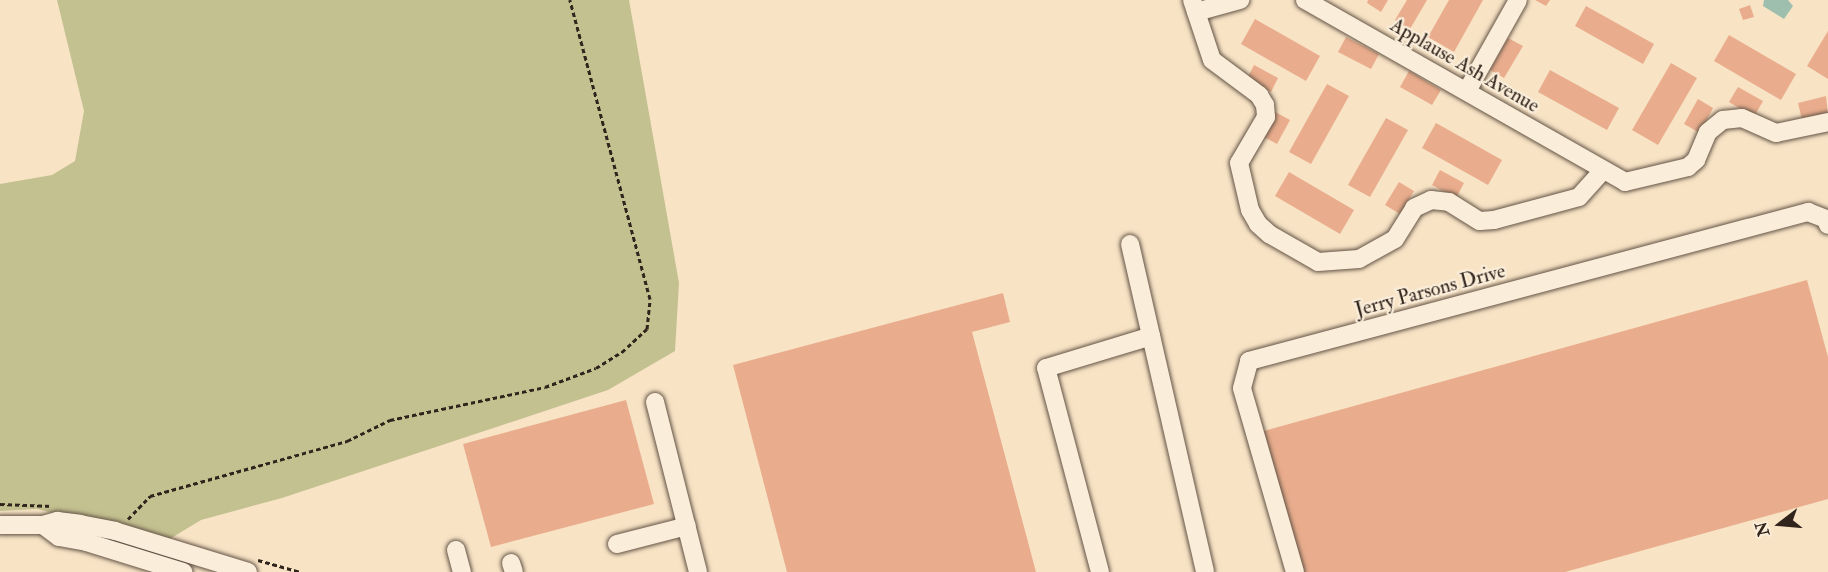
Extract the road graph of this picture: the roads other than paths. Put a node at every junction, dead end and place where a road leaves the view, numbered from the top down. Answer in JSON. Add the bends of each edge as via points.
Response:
{"nodes":[{"id":1,"x":1240,"y":0,"type":"edge"},
{"id":2,"x":1305,"y":0,"type":"edge"},
{"id":3,"x":1518,"y":0,"type":"edge"},
{"id":4,"x":1194,"y":6,"type":"edge"},
{"id":5,"x":1467,"y":91,"type":"junction"},
{"id":6,"x":1828,"y":122,"type":"edge"},
{"id":7,"x":1603,"y":171,"type":"junction"},
{"id":8,"x":1828,"y":225,"type":"edge"},
{"id":9,"x":1130,"y":244,"type":"dead end"},
{"id":10,"x":1151,"y":336,"type":"junction"},
{"id":11,"x":655,"y":402,"type":"dead end"},
{"id":12,"x":0,"y":525,"type":"edge"},
{"id":13,"x":43,"y":525,"type":"junction"},
{"id":14,"x":687,"y":526,"type":"junction"},
{"id":15,"x":617,"y":544,"type":"dead end"},
{"id":16,"x":456,"y":550,"type":"dead end"},
{"id":17,"x":183,"y":572,"type":"edge"},
{"id":18,"x":248,"y":572,"type":"edge"},
{"id":19,"x":462,"y":572,"type":"edge"},
{"id":20,"x":699,"y":572,"type":"edge"},
{"id":21,"x":1100,"y":572,"type":"edge"},
{"id":22,"x":1205,"y":572,"type":"edge"},
{"id":23,"x":1294,"y":572,"type":"edge"}],
"edges":[{"from":1,"to":4,"type":"street"},
{"from":2,"to":5,"type":"street","name":"Applause Ash Avenue"},
{"from":3,"to":5,"type":"street"},
{"from":4,"to":7,"type":"street","via":[[1212,60],[1258,95],[1265,105],[1266,117],[1239,163],[1250,210],[1258,224],[1318,262],[1359,259],[1395,239],[1414,208],[1431,200],[1449,202],[1480,221],[1494,220],[1580,197]]},
{"from":5,"to":7,"type":"street","name":"Applause Ash Avenue"},
{"from":6,"to":7,"type":"street","name":"Applause Ash Avenue","via":[[1776,133],[1742,118],[1723,120],[1708,132],[1696,160],[1688,167],[1625,182]]},
{"from":8,"to":23,"type":"street","name":"Jerry Parsons Drive","via":[[1826,219],[1808,212],[1249,361],[1242,388]]},
{"from":9,"to":10,"type":"street"},
{"from":10,"to":21,"type":"street","via":[[1046,368]]},
{"from":10,"to":22,"type":"street"},
{"from":11,"to":14,"type":"street"},
{"from":12,"to":13,"type":"street"},
{"from":13,"to":17,"type":"street","via":[[59,537]]},
{"from":13,"to":18,"type":"street","via":[[57,520],[115,531]]},
{"from":14,"to":15,"type":"street"},
{"from":14,"to":20,"type":"street"},
{"from":16,"to":19,"type":"street"}]}
